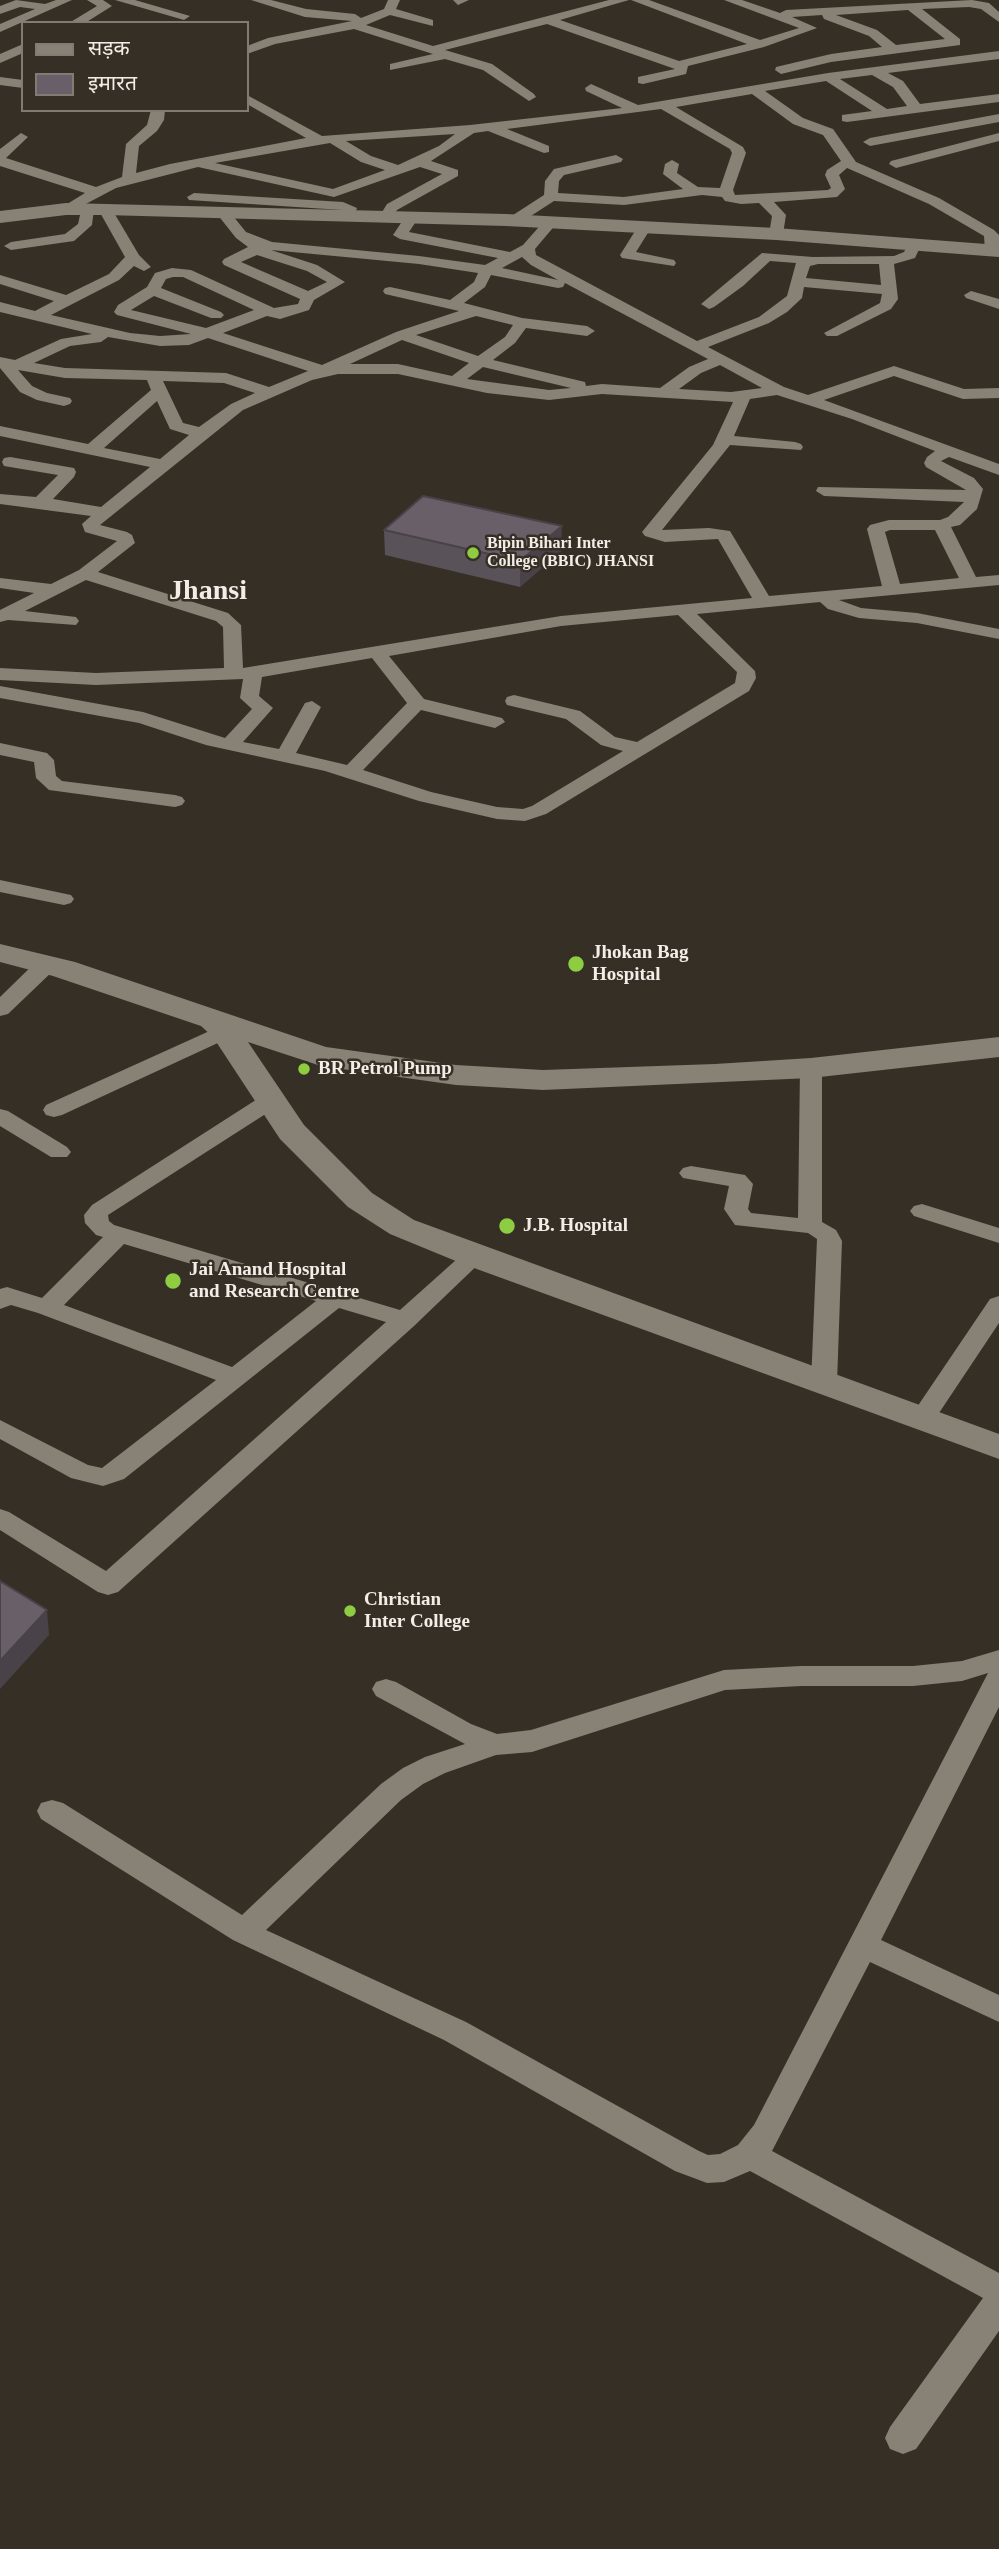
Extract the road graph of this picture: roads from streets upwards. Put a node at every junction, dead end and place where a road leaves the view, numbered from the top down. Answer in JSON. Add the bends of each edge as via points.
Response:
{"nodes":[{"id":1,"x":66,"y":0,"type":"edge"},
{"id":2,"x":93,"y":0,"type":"edge"},
{"id":3,"x":121,"y":0,"type":"edge"},
{"id":4,"x":257,"y":0,"type":"edge"},
{"id":5,"x":637,"y":0,"type":"edge"},
{"id":6,"x":730,"y":0,"type":"edge"},
{"id":7,"x":617,"y":2,"type":"edge"},
{"id":8,"x":562,"y":4,"type":"dead end"},
{"id":9,"x":392,"y":6,"type":"edge"},
{"id":10,"x":910,"y":6,"type":"junction"},
{"id":11,"x":48,"y":8,"type":"junction"},
{"id":12,"x":0,"y":10,"type":"edge"},
{"id":13,"x":583,"y":10,"type":"junction"},
{"id":14,"x":814,"y":12,"type":"junction"},
{"id":15,"x":775,"y":15,"type":"junction"},
{"id":16,"x":184,"y":16,"type":"dead end"},
{"id":17,"x":999,"y":18,"type":"edge"},
{"id":18,"x":369,"y":20,"type":"junction"},
{"id":19,"x":548,"y":20,"type":"junction"},
{"id":20,"x":79,"y":21,"type":"edge"},
{"id":21,"x":429,"y":23,"type":"dead end"},
{"id":22,"x":354,"y":25,"type":"junction"},
{"id":23,"x":0,"y":29,"type":"edge"},
{"id":24,"x":760,"y":44,"type":"junction"},
{"id":25,"x":21,"y":49,"type":"edge"},
{"id":26,"x":741,"y":49,"type":"junction"},
{"id":27,"x":893,"y":49,"type":"junction"},
{"id":28,"x":248,"y":50,"type":"edge"},
{"id":29,"x":431,"y":50,"type":"junction"},
{"id":30,"x":446,"y":55,"type":"junction"},
{"id":31,"x":999,"y":55,"type":"edge"},
{"id":32,"x":0,"y":59,"type":"edge"},
{"id":33,"x":678,"y":65,"type":"junction"},
{"id":34,"x":395,"y":67,"type":"dead end"},
{"id":35,"x":779,"y":71,"type":"dead end"},
{"id":36,"x":876,"y":72,"type":"junction"},
{"id":37,"x":828,"y":77,"type":"junction"},
{"id":38,"x":643,"y":80,"type":"dead end"},
{"id":39,"x":0,"y":81,"type":"edge"},
{"id":40,"x":19,"y":84,"type":"edge"},
{"id":41,"x":591,"y":88,"type":"dead end"},
{"id":42,"x":755,"y":90,"type":"junction"},
{"id":43,"x":0,"y":92,"type":"edge"},
{"id":44,"x":529,"y":97,"type":"dead end"},
{"id":45,"x":999,"y":98,"type":"edge"},
{"id":46,"x":248,"y":100,"type":"edge"},
{"id":47,"x":663,"y":105,"type":"junction"},
{"id":48,"x":638,"y":110,"type":"junction"},
{"id":49,"x":917,"y":110,"type":"junction"},
{"id":50,"x":158,"y":112,"type":"edge"},
{"id":51,"x":885,"y":113,"type":"junction"},
{"id":52,"x":442,"y":117,"type":"dead end"},
{"id":53,"x":847,"y":118,"type":"dead end"},
{"id":54,"x":999,"y":118,"type":"edge"},
{"id":55,"x":363,"y":121,"type":"dead end"},
{"id":56,"x":490,"y":127,"type":"junction"},
{"id":57,"x":470,"y":129,"type":"junction"},
{"id":58,"x":387,"y":134,"type":"junction"},
{"id":59,"x":21,"y":137,"type":"dead end"},
{"id":60,"x":999,"y":137,"type":"edge"},
{"id":61,"x":322,"y":138,"type":"junction"},
{"id":62,"x":870,"y":142,"type":"dead end"},
{"id":63,"x":544,"y":149,"type":"dead end"},
{"id":64,"x":0,"y":158,"type":"edge"},
{"id":65,"x":617,"y":159,"type":"dead end"},
{"id":66,"x":193,"y":162,"type":"junction"},
{"id":67,"x":420,"y":162,"type":"junction"},
{"id":68,"x":849,"y":162,"type":"junction"},
{"id":69,"x":672,"y":164,"type":"dead end"},
{"id":70,"x":896,"y":164,"type":"dead end"},
{"id":71,"x":399,"y":170,"type":"junction"},
{"id":72,"x":129,"y":180,"type":"junction"},
{"id":73,"x":696,"y":192,"type":"junction"},
{"id":74,"x":725,"y":193,"type":"junction"},
{"id":75,"x":194,"y":197,"type":"dead end"},
{"id":76,"x":551,"y":197,"type":"junction"},
{"id":77,"x":762,"y":198,"type":"junction"},
{"id":78,"x":96,"y":203,"type":"junction"},
{"id":79,"x":224,"y":214,"type":"junction"},
{"id":80,"x":348,"y":216,"type":"junction"},
{"id":81,"x":0,"y":217,"type":"edge"},
{"id":82,"x":386,"y":217,"type":"junction"},
{"id":83,"x":412,"y":217,"type":"junction"},
{"id":84,"x":515,"y":220,"type":"junction"},
{"id":85,"x":550,"y":223,"type":"junction"},
{"id":86,"x":644,"y":228,"type":"junction"},
{"id":87,"x":776,"y":234,"type":"junction"},
{"id":88,"x":252,"y":244,"type":"junction"},
{"id":89,"x":914,"y":245,"type":"junction"},
{"id":90,"x":11,"y":246,"type":"dead end"},
{"id":91,"x":528,"y":248,"type":"junction"},
{"id":92,"x":995,"y":251,"type":"edge"},
{"id":93,"x":509,"y":256,"type":"junction"},
{"id":94,"x":133,"y":258,"type":"junction"},
{"id":95,"x":808,"y":260,"type":"junction"},
{"id":96,"x":886,"y":261,"type":"junction"},
{"id":97,"x":669,"y":263,"type":"dead end"},
{"id":98,"x":486,"y":271,"type":"junction"},
{"id":99,"x":160,"y":275,"type":"junction"},
{"id":100,"x":0,"y":279,"type":"edge"},
{"id":101,"x":798,"y":282,"type":"junction"},
{"id":102,"x":153,"y":290,"type":"junction"},
{"id":103,"x":889,"y":290,"type":"junction"},
{"id":104,"x":390,"y":291,"type":"dead end"},
{"id":105,"x":971,"y":295,"type":"dead end"},
{"id":106,"x":603,"y":296,"type":"junction"},
{"id":107,"x":308,"y":297,"type":"junction"},
{"id":108,"x":68,"y":300,"type":"junction"},
{"id":109,"x":709,"y":304,"type":"dead end"},
{"id":110,"x":999,"y":304,"type":"edge"},
{"id":111,"x":453,"y":305,"type":"junction"},
{"id":112,"x":0,"y":307,"type":"edge"},
{"id":113,"x":266,"y":311,"type":"junction"},
{"id":114,"x":475,"y":311,"type":"junction"},
{"id":115,"x":216,"y":315,"type":"dead end"},
{"id":116,"x":36,"y":316,"type":"junction"},
{"id":117,"x":522,"y":323,"type":"junction"},
{"id":118,"x":587,"y":331,"type":"dead end"},
{"id":119,"x":207,"y":332,"type":"junction"},
{"id":120,"x":832,"y":333,"type":"dead end"},
{"id":121,"x":401,"y":335,"type":"junction"},
{"id":122,"x":130,"y":338,"type":"junction"},
{"id":123,"x":189,"y":340,"type":"junction"},
{"id":124,"x":697,"y":346,"type":"junction"},
{"id":125,"x":722,"y":359,"type":"junction"},
{"id":126,"x":480,"y":362,"type":"junction"},
{"id":127,"x":6,"y":363,"type":"edge"},
{"id":128,"x":323,"y":371,"type":"junction"},
{"id":129,"x":152,"y":375,"type":"junction"},
{"id":130,"x":226,"y":378,"type":"junction"},
{"id":131,"x":456,"y":380,"type":"junction"},
{"id":132,"x":593,"y":389,"type":"junction"},
{"id":133,"x":778,"y":390,"type":"junction"},
{"id":134,"x":159,"y":391,"type":"junction"},
{"id":135,"x":665,"y":392,"type":"junction"},
{"id":136,"x":271,"y":393,"type":"junction"},
{"id":137,"x":999,"y":393,"type":"edge"},
{"id":138,"x":743,"y":397,"type":"junction"},
{"id":139,"x":808,"y":400,"type":"junction"},
{"id":140,"x":64,"y":401,"type":"dead end"},
{"id":141,"x":0,"y":431,"type":"edge"},
{"id":142,"x":201,"y":433,"type":"junction"},
{"id":143,"x":725,"y":440,"type":"junction"},
{"id":144,"x":796,"y":447,"type":"dead end"},
{"id":145,"x":91,"y":450,"type":"junction"},
{"id":146,"x":948,"y":451,"type":"junction"},
{"id":147,"x":10,"y":461,"type":"dead end"},
{"id":148,"x":164,"y":465,"type":"junction"},
{"id":149,"x":999,"y":470,"type":"edge"},
{"id":150,"x":824,"y":491,"type":"dead end"},
{"id":151,"x":974,"y":497,"type":"junction"},
{"id":152,"x":0,"y":499,"type":"edge"},
{"id":153,"x":40,"y":502,"type":"junction"},
{"id":154,"x":105,"y":513,"type":"junction"},
{"id":155,"x":941,"y":525,"type":"junction"},
{"id":156,"x":85,"y":574,"type":"junction"},
{"id":157,"x":999,"y":580,"type":"edge"},
{"id":158,"x":970,"y":582,"type":"junction"},
{"id":159,"x":0,"y":583,"type":"edge"},
{"id":160,"x":891,"y":589,"type":"junction"},
{"id":161,"x":54,"y":590,"type":"junction"},
{"id":162,"x":824,"y":596,"type":"junction"},
{"id":163,"x":764,"y":602,"type":"junction"},
{"id":164,"x":683,"y":610,"type":"junction"},
{"id":165,"x":4,"y":616,"type":"edge"},
{"id":166,"x":70,"y":621,"type":"dead end"},
{"id":167,"x":999,"y":634,"type":"edge"},
{"id":168,"x":376,"y":652,"type":"junction"},
{"id":169,"x":244,"y":674,"type":"junction"},
{"id":170,"x":0,"y":675,"type":"edge"},
{"id":171,"x":0,"y":692,"type":"edge"},
{"id":172,"x":514,"y":701,"type":"dead end"},
{"id":173,"x":417,"y":703,"type":"junction"},
{"id":174,"x":312,"y":707,"type":"dead end"},
{"id":175,"x":495,"y":722,"type":"dead end"},
{"id":176,"x":230,"y":744,"type":"junction"},
{"id":177,"x":0,"y":749,"type":"edge"},
{"id":178,"x":640,"y":749,"type":"junction"},
{"id":179,"x":285,"y":755,"type":"junction"},
{"id":180,"x":351,"y":772,"type":"junction"},
{"id":181,"x":175,"y":801,"type":"dead end"},
{"id":182,"x":0,"y":886,"type":"edge"},
{"id":183,"x":64,"y":899,"type":"dead end"},
{"id":184,"x":0,"y":953,"type":"edge"},
{"id":185,"x":47,"y":964,"type":"junction"},
{"id":186,"x":0,"y":1009,"type":"edge"},
{"id":187,"x":219,"y":1025,"type":"junction"},
{"id":188,"x":999,"y":1032,"type":"edge"},
{"id":189,"x":270,"y":1039,"type":"junction"},
{"id":190,"x":999,"y":1047,"type":"edge"},
{"id":191,"x":811,"y":1068,"type":"junction"},
{"id":192,"x":270,"y":1101,"type":"junction"},
{"id":193,"x":54,"y":1110,"type":"dead end"},
{"id":194,"x":0,"y":1116,"type":"edge"},
{"id":195,"x":59,"y":1152,"type":"dead end"},
{"id":196,"x":691,"y":1173,"type":"dead end"},
{"id":197,"x":922,"y":1211,"type":"dead end"},
{"id":198,"x":810,"y":1226,"type":"junction"},
{"id":199,"x":120,"y":1234,"type":"junction"},
{"id":200,"x":999,"y":1236,"type":"edge"},
{"id":201,"x":475,"y":1256,"type":"junction"},
{"id":202,"x":3,"y":1296,"type":"edge"},
{"id":203,"x":335,"y":1299,"type":"junction"},
{"id":204,"x":999,"y":1304,"type":"edge"},
{"id":205,"x":47,"y":1308,"type":"junction"},
{"id":206,"x":405,"y":1320,"type":"junction"},
{"id":207,"x":236,"y":1378,"type":"junction"},
{"id":208,"x":824,"y":1383,"type":"junction"},
{"id":209,"x":922,"y":1419,"type":"junction"},
{"id":210,"x":0,"y":1427,"type":"edge"},
{"id":211,"x":999,"y":1447,"type":"edge"},
{"id":212,"x":0,"y":1518,"type":"edge"},
{"id":213,"x":999,"y":1660,"type":"edge"},
{"id":214,"x":999,"y":1679,"type":"edge"},
{"id":215,"x":386,"y":1689,"type":"dead end"},
{"id":216,"x":495,"y":1745,"type":"junction"},
{"id":217,"x":52,"y":1811,"type":"dead end"},
{"id":218,"x":244,"y":1932,"type":"junction"},
{"id":219,"x":863,"y":1945,"type":"junction"},
{"id":220,"x":999,"y":2009,"type":"edge"},
{"id":221,"x":750,"y":2155,"type":"junction"},
{"id":222,"x":999,"y":2290,"type":"edge"},
{"id":223,"x":999,"y":2303,"type":"edge"},
{"id":224,"x":904,"y":2438,"type":"dead end"}],
"edges":[{"from":1,"to":11,"type":"street"},
{"from":2,"to":20,"type":"street","via":[[106,6]]},
{"from":3,"to":16,"type":"street"},
{"from":4,"to":18,"type":"street","via":[[305,13]]},
{"from":5,"to":24,"type":"street"},
{"from":6,"to":15,"type":"street"},
{"from":7,"to":13,"type":"street"},
{"from":7,"to":26,"type":"street"},
{"from":8,"to":13,"type":"street"},
{"from":9,"to":18,"type":"street"},
{"from":9,"to":21,"type":"street"},
{"from":10,"to":14,"type":"street"},
{"from":10,"to":17,"type":"street","via":[[975,4]]},
{"from":10,"to":27,"type":"street","via":[[956,41]]},
{"from":11,"to":12,"type":"street","via":[[23,3]]},
{"from":11,"to":23,"type":"street"},
{"from":13,"to":19,"type":"street"},
{"from":14,"to":15,"type":"street"},
{"from":14,"to":27,"type":"street","via":[[863,28]]},
{"from":15,"to":24,"type":"street","via":[[811,28]]},
{"from":18,"to":22,"type":"street"},
{"from":19,"to":29,"type":"street"},
{"from":19,"to":33,"type":"street"},
{"from":22,"to":28,"type":"street"},
{"from":22,"to":29,"type":"street"},
{"from":24,"to":26,"type":"street"},
{"from":25,"to":32,"type":"street"},
{"from":26,"to":33,"type":"street"},
{"from":27,"to":35,"type":"street"},
{"from":29,"to":30,"type":"street"},
{"from":30,"to":34,"type":"street"},
{"from":30,"to":44,"type":"street","via":[[487,67]]},
{"from":31,"to":36,"type":"street"},
{"from":33,"to":38,"type":"street","via":[[681,71]]},
{"from":36,"to":37,"type":"street"},
{"from":36,"to":49,"type":"street","via":[[898,84]]},
{"from":37,"to":42,"type":"street"},
{"from":37,"to":51,"type":"street"},
{"from":39,"to":40,"type":"street"},
{"from":40,"to":43,"type":"street"},
{"from":41,"to":48,"type":"street"},
{"from":42,"to":47,"type":"street"},
{"from":42,"to":68,"type":"street","via":[[798,121],[828,132]]},
{"from":45,"to":49,"type":"street"},
{"from":46,"to":61,"type":"street"},
{"from":47,"to":48,"type":"street"},
{"from":47,"to":74,"type":"street","via":[[736,147],[739,153]]},
{"from":48,"to":56,"type":"street"},
{"from":49,"to":51,"type":"street"},
{"from":50,"to":72,"type":"street","via":[[152,128],[133,144]]},
{"from":51,"to":53,"type":"street"},
{"from":52,"to":58,"type":"street"},
{"from":54,"to":62,"type":"street"},
{"from":55,"to":61,"type":"street"},
{"from":56,"to":57,"type":"street"},
{"from":56,"to":63,"type":"street"},
{"from":57,"to":58,"type":"street"},
{"from":57,"to":67,"type":"street"},
{"from":58,"to":61,"type":"street"},
{"from":59,"to":64,"type":"street"},
{"from":60,"to":70,"type":"street"},
{"from":61,"to":66,"type":"street"},
{"from":61,"to":71,"type":"street"},
{"from":64,"to":78,"type":"street"},
{"from":65,"to":76,"type":"street","via":[[559,173],[552,181]]},
{"from":66,"to":71,"type":"street","via":[[329,193]]},
{"from":66,"to":72,"type":"street"},
{"from":67,"to":71,"type":"street"},
{"from":67,"to":82,"type":"street","via":[[453,173],[392,207]]},
{"from":68,"to":77,"type":"street","via":[[834,170],[838,189],[832,194]]},
{"from":68,"to":92,"type":"street","via":[[946,207],[989,233]]},
{"from":69,"to":73,"type":"street","via":[[670,174]]},
{"from":72,"to":78,"type":"street"},
{"from":73,"to":74,"type":"street"},
{"from":73,"to":76,"type":"street","via":[[624,201]]},
{"from":74,"to":77,"type":"street","via":[[736,200]]},
{"from":75,"to":80,"type":"street","via":[[343,206],[350,208]]},
{"from":76,"to":84,"type":"street"},
{"from":77,"to":87,"type":"street","via":[[779,215]]},
{"from":78,"to":79,"type":"street"},
{"from":78,"to":81,"type":"street"},
{"from":78,"to":90,"type":"street","via":[[85,225],[69,238]]},
{"from":78,"to":94,"type":"street"},
{"from":79,"to":80,"type":"street"},
{"from":79,"to":88,"type":"street"},
{"from":80,"to":82,"type":"street"},
{"from":82,"to":83,"type":"street"},
{"from":83,"to":84,"type":"street"},
{"from":83,"to":93,"type":"street","via":[[400,235]]},
{"from":84,"to":85,"type":"street"},
{"from":85,"to":86,"type":"street"},
{"from":85,"to":91,"type":"street"},
{"from":86,"to":87,"type":"street"},
{"from":86,"to":97,"type":"street","via":[[627,255]]},
{"from":87,"to":89,"type":"street"},
{"from":88,"to":98,"type":"street","via":[[397,257]]},
{"from":88,"to":107,"type":"street","via":[[229,262]]},
{"from":88,"to":107,"type":"street","via":[[338,282]]},
{"from":89,"to":92,"type":"street"},
{"from":89,"to":96,"type":"street","via":[[905,259]]},
{"from":91,"to":93,"type":"street"},
{"from":91,"to":106,"type":"street","via":[[529,257],[536,262]]},
{"from":93,"to":98,"type":"street"},
{"from":94,"to":99,"type":"street"},
{"from":94,"to":108,"type":"street","via":[[114,277]]},
{"from":95,"to":96,"type":"street"},
{"from":95,"to":101,"type":"street","via":[[799,268]]},
{"from":95,"to":109,"type":"street","via":[[767,256]]},
{"from":96,"to":103,"type":"street"},
{"from":98,"to":106,"type":"street"},
{"from":98,"to":111,"type":"street","via":[[480,284]]},
{"from":99,"to":102,"type":"street"},
{"from":99,"to":113,"type":"street","via":[[186,274]]},
{"from":100,"to":108,"type":"street"},
{"from":101,"to":103,"type":"street"},
{"from":101,"to":124,"type":"street","via":[[794,298],[782,309]]},
{"from":102,"to":115,"type":"street"},
{"from":102,"to":119,"type":"street","via":[[122,312]]},
{"from":103,"to":120,"type":"street","via":[[886,306]]},
{"from":104,"to":111,"type":"street"},
{"from":105,"to":110,"type":"street"},
{"from":106,"to":124,"type":"street"},
{"from":107,"to":113,"type":"street","via":[[301,309],[280,314]]},
{"from":108,"to":116,"type":"street"},
{"from":111,"to":114,"type":"street"},
{"from":112,"to":116,"type":"street"},
{"from":113,"to":119,"type":"street"},
{"from":114,"to":117,"type":"street"},
{"from":114,"to":121,"type":"street"},
{"from":116,"to":122,"type":"street"},
{"from":117,"to":118,"type":"street"},
{"from":117,"to":126,"type":"street","via":[[510,340]]},
{"from":119,"to":123,"type":"street"},
{"from":119,"to":128,"type":"street","via":[[254,352]]},
{"from":121,"to":126,"type":"street"},
{"from":121,"to":128,"type":"street"},
{"from":122,"to":123,"type":"street"},
{"from":122,"to":127,"type":"street","via":[[78,338]]},
{"from":123,"to":130,"type":"street","via":[[184,359],[239,366]]},
{"from":124,"to":125,"type":"street"},
{"from":125,"to":133,"type":"street"},
{"from":125,"to":135,"type":"street","via":[[695,370]]},
{"from":126,"to":131,"type":"street"},
{"from":126,"to":132,"type":"street"},
{"from":127,"to":129,"type":"street","via":[[65,373]]},
{"from":127,"to":140,"type":"street","via":[[26,389]]},
{"from":128,"to":131,"type":"street","via":[[398,369]]},
{"from":128,"to":136,"type":"street"},
{"from":129,"to":130,"type":"street"},
{"from":129,"to":134,"type":"street"},
{"from":130,"to":136,"type":"street"},
{"from":131,"to":132,"type":"street","via":[[541,395]]},
{"from":132,"to":135,"type":"street"},
{"from":133,"to":138,"type":"street"},
{"from":133,"to":139,"type":"street"},
{"from":134,"to":142,"type":"street","via":[[176,426]]},
{"from":134,"to":145,"type":"street"},
{"from":135,"to":138,"type":"street"},
{"from":136,"to":142,"type":"street","via":[[237,407]]},
{"from":137,"to":139,"type":"street","via":[[963,394],[894,371]]},
{"from":138,"to":143,"type":"street"},
{"from":139,"to":146,"type":"street"},
{"from":141,"to":145,"type":"street"},
{"from":142,"to":148,"type":"street"},
{"from":143,"to":144,"type":"street"},
{"from":143,"to":163,"type":"street","via":[[651,532],[665,537],[724,535]]},
{"from":145,"to":148,"type":"street"},
{"from":146,"to":149,"type":"street"},
{"from":146,"to":151,"type":"street","via":[[932,463],[968,482],[975,489]]},
{"from":147,"to":153,"type":"street","via":[[68,472]]},
{"from":148,"to":154,"type":"street"},
{"from":150,"to":151,"type":"street"},
{"from":151,"to":155,"type":"street","via":[[954,521]]},
{"from":152,"to":153,"type":"street"},
{"from":153,"to":154,"type":"street"},
{"from":154,"to":156,"type":"street","via":[[91,528],[121,536],[126,544]]},
{"from":155,"to":158,"type":"street"},
{"from":155,"to":160,"type":"street","via":[[876,529]]},
{"from":156,"to":161,"type":"street"},
{"from":156,"to":169,"type":"street","via":[[222,617],[232,625]]},
{"from":157,"to":158,"type":"street"},
{"from":158,"to":160,"type":"street"},
{"from":159,"to":161,"type":"street"},
{"from":160,"to":162,"type":"street"},
{"from":161,"to":165,"type":"street"},
{"from":162,"to":163,"type":"street"},
{"from":162,"to":167,"type":"street","via":[[834,605],[859,613],[917,618]]},
{"from":163,"to":164,"type":"street"},
{"from":164,"to":168,"type":"street","via":[[550,622]]},
{"from":164,"to":178,"type":"street","via":[[746,671],[747,678],[742,687]]},
{"from":165,"to":166,"type":"street"},
{"from":168,"to":169,"type":"street"},
{"from":168,"to":173,"type":"street"},
{"from":169,"to":170,"type":"street","via":[[96,679]]},
{"from":169,"to":176,"type":"street","via":[[249,698],[263,708]]},
{"from":171,"to":176,"type":"street","via":[[133,715]]},
{"from":172,"to":178,"type":"street","via":[[573,715],[608,741]]},
{"from":173,"to":175,"type":"street"},
{"from":173,"to":180,"type":"street"},
{"from":174,"to":179,"type":"street"},
{"from":176,"to":179,"type":"street"},
{"from":177,"to":181,"type":"street","via":[[40,757],[46,778],[56,786]]},
{"from":178,"to":180,"type":"street","via":[[539,810],[514,816],[426,797]]},
{"from":179,"to":180,"type":"street"},
{"from":182,"to":183,"type":"street"},
{"from":184,"to":185,"type":"street"},
{"from":185,"to":186,"type":"street"},
{"from":185,"to":187,"type":"street"},
{"from":187,"to":189,"type":"street"},
{"from":187,"to":192,"type":"street"},
{"from":187,"to":193,"type":"street"},
{"from":188,"to":189,"type":"street","via":[[735,1058],[541,1068]]},
{"from":189,"to":191,"type":"street","via":[[348,1061],[500,1078],[675,1076]]},
{"from":190,"to":191,"type":"street"},
{"from":191,"to":198,"type":"street"},
{"from":192,"to":199,"type":"street","via":[[100,1210],[97,1223]]},
{"from":192,"to":201,"type":"street","via":[[292,1132],[360,1200],[402,1227]]},
{"from":194,"to":195,"type":"street"},
{"from":196,"to":198,"type":"street","via":[[737,1180],[741,1184],[736,1209],[743,1220]]},
{"from":197,"to":200,"type":"street"},
{"from":198,"to":208,"type":"street","via":[[831,1241]]},
{"from":199,"to":203,"type":"street"},
{"from":199,"to":205,"type":"street"},
{"from":201,"to":206,"type":"street"},
{"from":201,"to":208,"type":"street"},
{"from":202,"to":205,"type":"street"},
{"from":203,"to":206,"type":"street"},
{"from":203,"to":207,"type":"street"},
{"from":204,"to":209,"type":"street"},
{"from":205,"to":207,"type":"street"},
{"from":206,"to":212,"type":"street","via":[[108,1585]]},
{"from":207,"to":210,"type":"street","via":[[115,1473],[103,1477],[80,1472]]},
{"from":208,"to":209,"type":"street"},
{"from":209,"to":211,"type":"street"},
{"from":213,"to":216,"type":"street","via":[[962,1671],[914,1676],[724,1680],[532,1741]]},
{"from":214,"to":219,"type":"street"},
{"from":215,"to":216,"type":"street"},
{"from":216,"to":218,"type":"street","via":[[412,1776]]},
{"from":217,"to":218,"type":"street"},
{"from":218,"to":221,"type":"street","via":[[455,2031],[687,2161],[707,2169],[723,2168]]},
{"from":219,"to":220,"type":"street"},
{"from":219,"to":221,"type":"street","via":[[766,2135]]},
{"from":221,"to":222,"type":"street"},
{"from":223,"to":224,"type":"street"}]}
